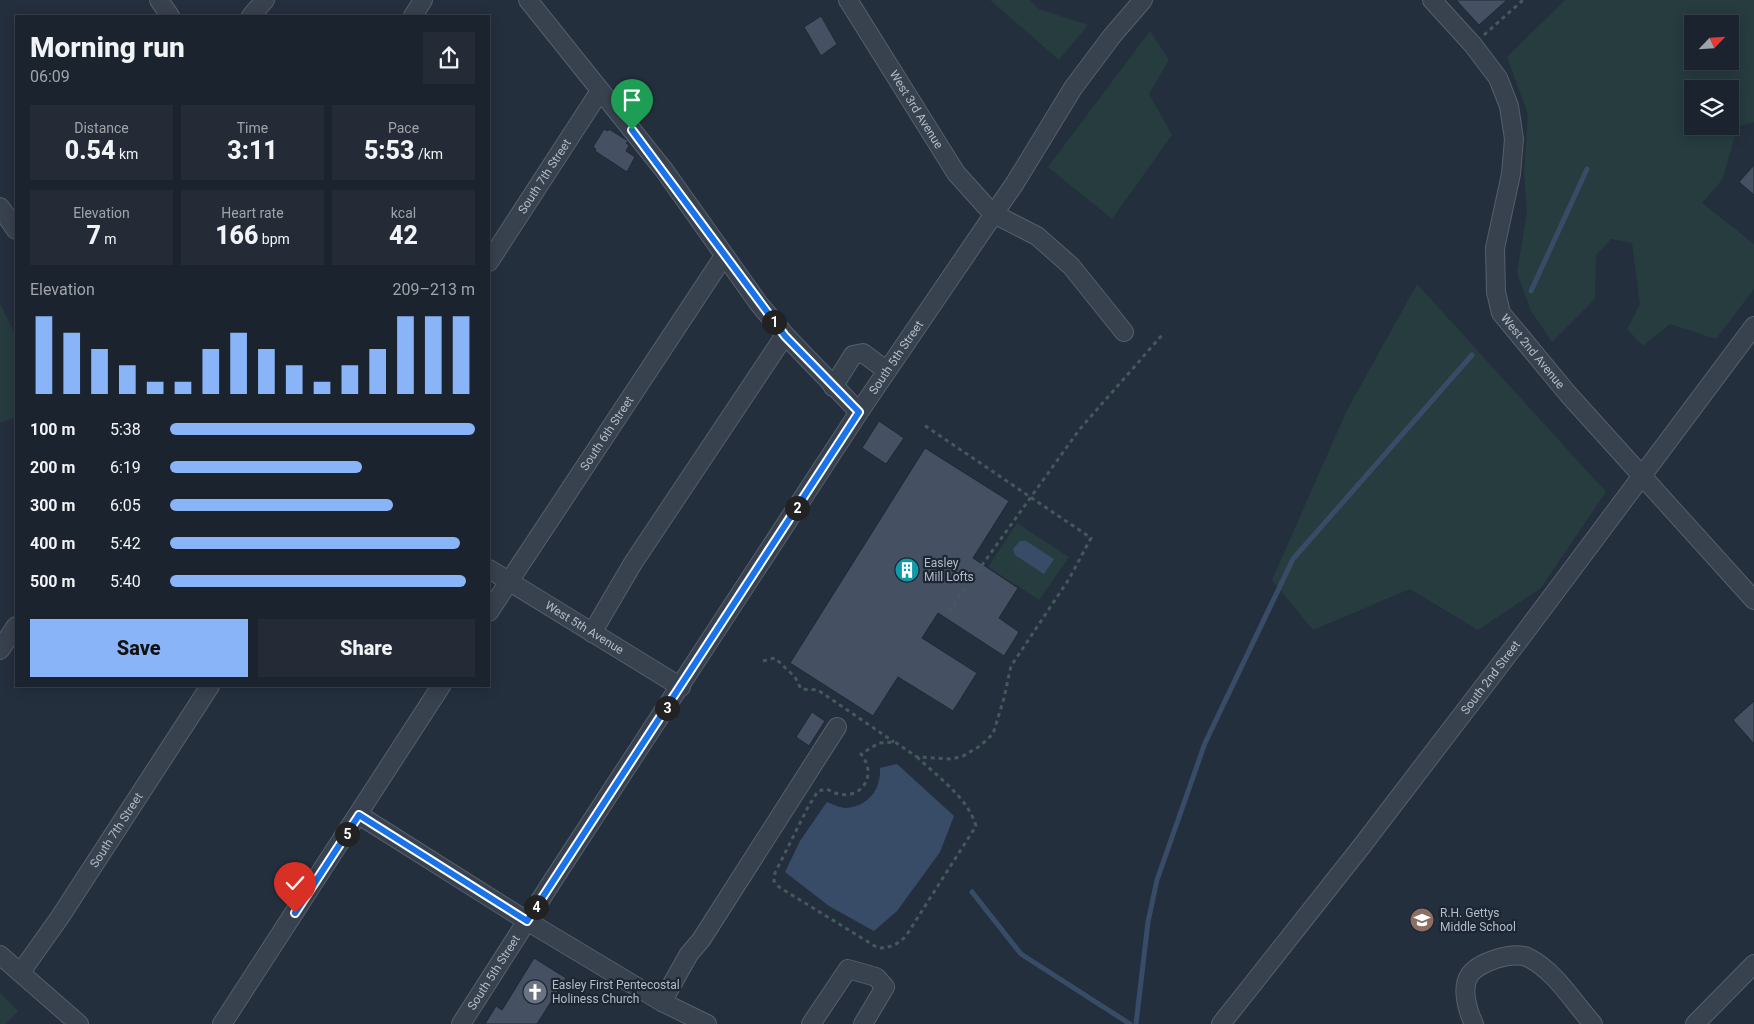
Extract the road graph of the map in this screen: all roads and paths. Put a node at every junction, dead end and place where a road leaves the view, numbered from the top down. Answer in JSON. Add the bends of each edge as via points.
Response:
{"nodes":[{"id":1,"x":159,"y":0,"type":"edge"},
{"id":2,"x":266,"y":0,"type":"edge"},
{"id":3,"x":423,"y":0,"type":"edge"},
{"id":4,"x":528,"y":0,"type":"edge"},
{"id":5,"x":848,"y":0,"type":"edge"},
{"id":6,"x":1144,"y":0,"type":"edge"},
{"id":7,"x":1432,"y":0,"type":"edge"},
{"id":8,"x":1522,"y":0,"type":"edge"},
{"id":9,"x":169,"y":15,"type":"edge"},
{"id":10,"x":252,"y":15,"type":"edge"},
{"id":11,"x":414,"y":15,"type":"edge"},
{"id":12,"x":1473,"y":45,"type":"junction"},
{"id":13,"x":600,"y":91,"type":"junction"},
{"id":14,"x":0,"y":207,"type":"edge"},
{"id":15,"x":992,"y":214,"type":"junction"},
{"id":16,"x":15,"y":229,"type":"edge"},
{"id":17,"x":724,"y":256,"type":"junction"},
{"id":18,"x":490,"y":260,"type":"edge"},
{"id":19,"x":1754,"y":326,"type":"edge"},
{"id":20,"x":1124,"y":332,"type":"dead end"},
{"id":21,"x":1163,"y":334,"type":"dead end"},
{"id":22,"x":785,"y":336,"type":"junction"},
{"id":23,"x":887,"y":371,"type":"junction"},
{"id":24,"x":832,"y":387,"type":"junction"},
{"id":25,"x":859,"y":412,"type":"junction"},
{"id":26,"x":924,"y":425,"type":"dead end"},
{"id":27,"x":1642,"y":476,"type":"junction"},
{"id":28,"x":1030,"y":497,"type":"junction"},
{"id":29,"x":490,"y":570,"type":"edge"},
{"id":30,"x":508,"y":581,"type":"junction"},
{"id":31,"x":1754,"y":600,"type":"edge"},
{"id":32,"x":490,"y":610,"type":"edge"},
{"id":33,"x":949,"y":611,"type":"dead end"},
{"id":34,"x":15,"y":628,"type":"edge"},
{"id":35,"x":592,"y":633,"type":"junction"},
{"id":36,"x":0,"y":650,"type":"edge"},
{"id":37,"x":764,"y":661,"type":"dead end"},
{"id":38,"x":209,"y":687,"type":"edge"},
{"id":39,"x":440,"y":687,"type":"edge"},
{"id":40,"x":681,"y":687,"type":"junction"},
{"id":41,"x":837,"y":727,"type":"dead end"},
{"id":42,"x":894,"y":742,"type":"junction"},
{"id":43,"x":917,"y":757,"type":"junction"},
{"id":44,"x":359,"y":815,"type":"junction"},
{"id":45,"x":527,"y":921,"type":"junction"},
{"id":46,"x":0,"y":955,"type":"edge"},
{"id":47,"x":1754,"y":964,"type":"edge"},
{"id":48,"x":21,"y":972,"type":"junction"},
{"id":49,"x":662,"y":1002,"type":"junction"},
{"id":50,"x":695,"y":1021,"type":"edge"},
{"id":51,"x":1697,"y":1023,"type":"edge"},
{"id":52,"x":80,"y":1024,"type":"edge"},
{"id":53,"x":222,"y":1024,"type":"edge"},
{"id":54,"x":461,"y":1024,"type":"edge"},
{"id":55,"x":811,"y":1024,"type":"edge"},
{"id":56,"x":863,"y":1024,"type":"edge"},
{"id":57,"x":1221,"y":1024,"type":"edge"},
{"id":58,"x":1474,"y":1024,"type":"edge"},
{"id":59,"x":1593,"y":1024,"type":"edge"}],
"edges":[{"from":1,"to":9,"type":"street"},
{"from":2,"to":10,"type":"street"},
{"from":3,"to":11,"type":"street"},
{"from":4,"to":13,"type":"street"},
{"from":5,"to":15,"type":"street","name":"West 3rd Avenue","via":[[956,173]]},
{"from":6,"to":15,"type":"street","name":"South 5th Street","via":[[1112,36],[1074,88]]},
{"from":7,"to":12,"type":"street","name":"West 2nd Avenue"},
{"from":8,"to":12,"type":"path"},
{"from":12,"to":27,"type":"street","name":"West 2nd Avenue","via":[[1498,78],[1509,106],[1514,139],[1495,248],[1496,292],[1501,314]]},
{"from":13,"to":17,"type":"street","via":[[664,170]]},
{"from":13,"to":18,"type":"street","name":"South 7th Street"},
{"from":14,"to":16,"type":"street"},
{"from":15,"to":20,"type":"street","via":[[1037,236],[1071,266]]},
{"from":15,"to":23,"type":"street","name":"South 5th Street"},
{"from":17,"to":22,"type":"street"},
{"from":17,"to":30,"type":"street","name":"South 6th Street"},
{"from":19,"to":27,"type":"street","name":"South 2nd Street"},
{"from":21,"to":28,"type":"path","via":[[1079,430]]},
{"from":22,"to":24,"type":"street"},
{"from":22,"to":35,"type":"street","via":[[632,563]]},
{"from":23,"to":24,"type":"street","via":[[858,352]]},
{"from":23,"to":25,"type":"street","name":"South 5th Street"},
{"from":24,"to":25,"type":"street"},
{"from":25,"to":40,"type":"street","name":"South 5th Street"},
{"from":26,"to":28,"type":"path"},
{"from":27,"to":31,"type":"street","name":"West 2nd Avenue"},
{"from":27,"to":57,"type":"street","name":"South 2nd Street","via":[[1373,832]]},
{"from":28,"to":33,"type":"path"},
{"from":28,"to":43,"type":"path","via":[[1091,538],[1069,579],[1011,666],[993,734],[963,756],[952,759]]},
{"from":29,"to":30,"type":"street","name":"West 5th Avenue"},
{"from":30,"to":32,"type":"street","name":"South 6th Street"},
{"from":30,"to":35,"type":"street","name":"West 5th Avenue"},
{"from":34,"to":36,"type":"street"},
{"from":35,"to":40,"type":"street","name":"West 5th Avenue"},
{"from":37,"to":42,"type":"path","via":[[775,658],[791,672],[801,689],[818,690]]},
{"from":38,"to":48,"type":"street","name":"South 7th Street"},
{"from":39,"to":44,"type":"street"},
{"from":40,"to":45,"type":"street","name":"South 5th Street"},
{"from":41,"to":49,"type":"street","via":[[689,954]]},
{"from":42,"to":43,"type":"path"},
{"from":42,"to":43,"type":"path","via":[[879,743],[861,754],[868,762],[869,774],[857,792],[847,796],[828,789],[818,791],[775,873],[774,881],[878,948],[898,944],[906,936],[976,826],[963,802]]},
{"from":44,"to":45,"type":"street"},
{"from":44,"to":53,"type":"street"},
{"from":45,"to":49,"type":"street"},
{"from":45,"to":54,"type":"street","name":"South 5th Street"},
{"from":46,"to":48,"type":"street"},
{"from":47,"to":51,"type":"street"},
{"from":48,"to":52,"type":"street"},
{"from":49,"to":50,"type":"street"},
{"from":55,"to":56,"type":"street","via":[[848,969],[876,976],[885,986]]},
{"from":58,"to":59,"type":"street","via":[[1466,996],[1469,976],[1484,962],[1507,956],[1527,956]]}]}
